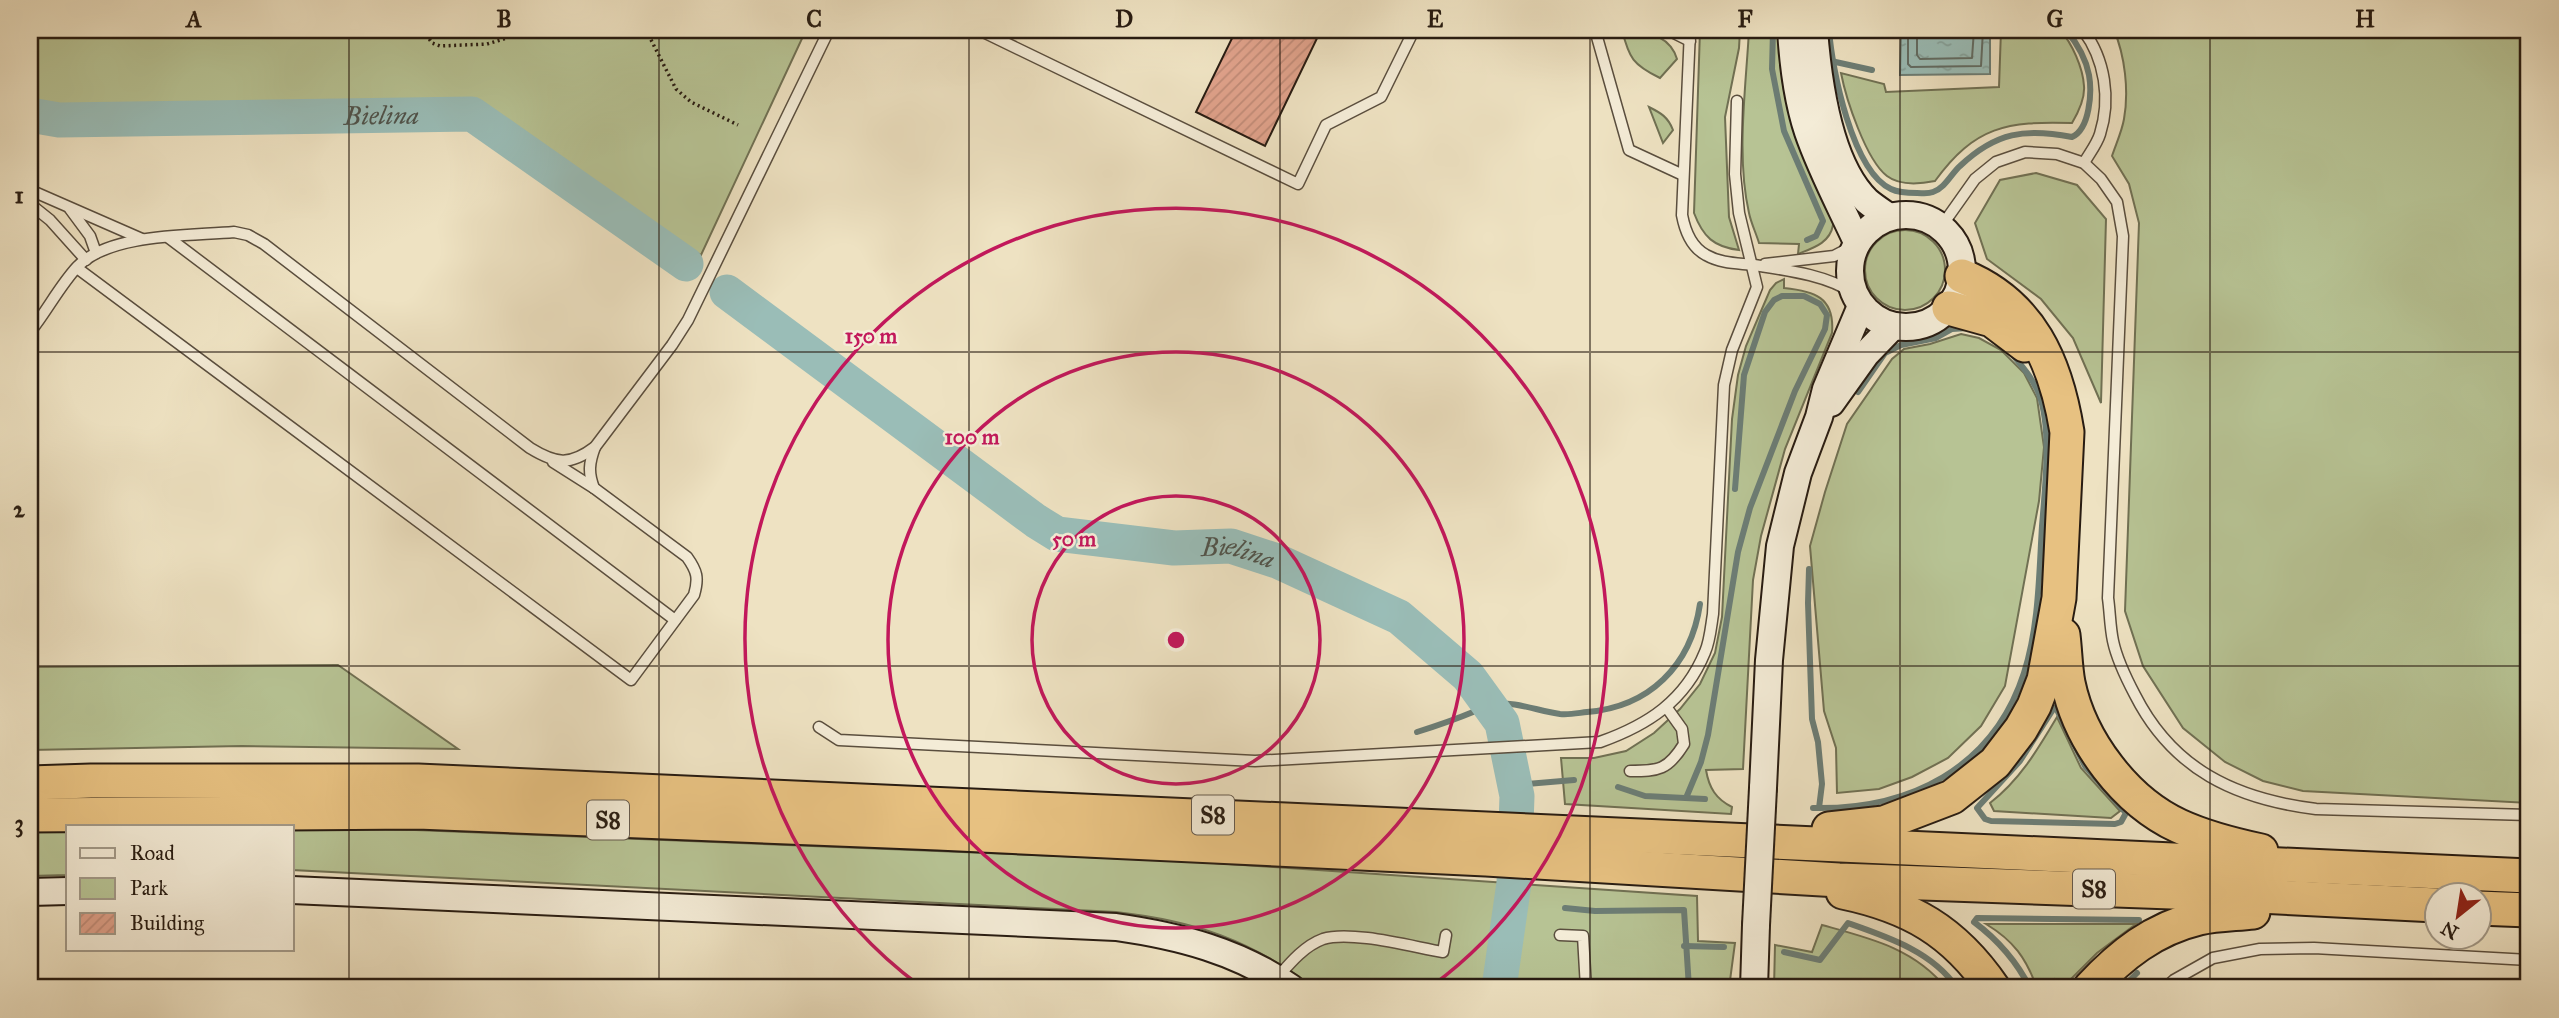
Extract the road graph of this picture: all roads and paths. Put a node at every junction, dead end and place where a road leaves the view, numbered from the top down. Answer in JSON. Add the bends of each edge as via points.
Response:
{"nodes":[{"id":1,"x":423,"y":30,"type":"edge"},
{"id":2,"x":518,"y":30,"type":"edge"},
{"id":3,"x":646,"y":30,"type":"edge"},
{"id":4,"x":829,"y":30,"type":"edge"},
{"id":5,"x":979,"y":30,"type":"edge"},
{"id":6,"x":1414,"y":30,"type":"edge"},
{"id":7,"x":1595,"y":30,"type":"edge"},
{"id":8,"x":1668,"y":30,"type":"edge"},
{"id":9,"x":1791,"y":30,"type":"edge"},
{"id":10,"x":1814,"y":30,"type":"edge"},
{"id":11,"x":2083,"y":30,"type":"edge"},
{"id":12,"x":1690,"y":35,"type":"edge"},
{"id":13,"x":1737,"y":101,"type":"dead end"},
{"id":14,"x":738,"y":125,"type":"dead end"},
{"id":15,"x":2084,"y":163,"type":"junction"},
{"id":16,"x":1683,"y":175,"type":"junction"},
{"id":17,"x":30,"y":190,"type":"edge"},
{"id":18,"x":30,"y":204,"type":"edge"},
{"id":19,"x":66,"y":205,"type":"junction"},
{"id":20,"x":1889,"y":217,"type":"junction"},
{"id":21,"x":1941,"y":227,"type":"junction"},
{"id":22,"x":169,"y":237,"type":"junction"},
{"id":23,"x":142,"y":240,"type":"junction"},
{"id":24,"x":1857,"y":243,"type":"junction"},
{"id":25,"x":96,"y":253,"type":"junction"},
{"id":26,"x":86,"y":260,"type":"junction"},
{"id":27,"x":1754,"y":265,"type":"junction"},
{"id":28,"x":77,"y":268,"type":"junction"},
{"id":29,"x":1962,"y":276,"type":"junction"},
{"id":30,"x":1857,"y":300,"type":"junction"},
{"id":31,"x":1949,"y":308,"type":"junction"},
{"id":32,"x":30,"y":310,"type":"edge"},
{"id":33,"x":41,"y":318,"type":"junction"},
{"id":34,"x":1893,"y":326,"type":"junction"},
{"id":35,"x":30,"y":331,"type":"edge"},
{"id":36,"x":2055,"y":378,"type":"junction"},
{"id":37,"x":1819,"y":418,"type":"junction"},
{"id":38,"x":595,"y":447,"type":"junction"},
{"id":39,"x":548,"y":459,"type":"junction"},
{"id":40,"x":594,"y":488,"type":"junction"},
{"id":41,"x":2059,"y":598,"type":"junction"},
{"id":42,"x":675,"y":620,"type":"junction"},
{"id":43,"x":1667,"y":708,"type":"junction"},
{"id":44,"x":819,"y":726,"type":"dead end"},
{"id":45,"x":1630,"y":771,"type":"dead end"},
{"id":46,"x":30,"y":783,"type":"edge"},
{"id":47,"x":30,"y":815,"type":"edge"},
{"id":48,"x":2529,"y":815,"type":"edge"},
{"id":49,"x":1751,"y":842,"type":"junction"},
{"id":50,"x":1487,"y":843,"type":"junction"},
{"id":51,"x":1539,"y":846,"type":"junction"},
{"id":52,"x":1751,"y":875,"type":"junction"},
{"id":53,"x":2529,"y":876,"type":"edge"},
{"id":54,"x":2359,"y":886,"type":"junction"},
{"id":55,"x":294,"y":890,"type":"edge"},
{"id":56,"x":66,"y":891,"type":"edge"},
{"id":57,"x":30,"y":892,"type":"edge"},
{"id":58,"x":2422,"y":901,"type":"edge"},
{"id":59,"x":2492,"y":909,"type":"edge"},
{"id":60,"x":2529,"y":910,"type":"edge"},
{"id":61,"x":1446,"y":935,"type":"dead end"},
{"id":62,"x":1560,"y":935,"type":"dead end"},
{"id":63,"x":2529,"y":960,"type":"edge"},
{"id":64,"x":1284,"y":983,"type":"edge"},
{"id":65,"x":1586,"y":988,"type":"edge"},
{"id":66,"x":1754,"y":988,"type":"edge"},
{"id":67,"x":1993,"y":988,"type":"edge"},
{"id":68,"x":2090,"y":988,"type":"edge"},
{"id":69,"x":2165,"y":988,"type":"edge"}],
"edges":[{"from":1,"to":2,"type":"path","via":[[440,46],[488,44]]},
{"from":3,"to":14,"type":"path","via":[[676,89],[691,102]]},
{"from":4,"to":38,"type":"lane","via":[[688,320]]},
{"from":5,"to":6,"type":"lane","via":[[1298,184],[1326,125],[1381,97]]},
{"from":7,"to":16,"type":"lane","via":[[1629,150]]},
{"from":8,"to":12,"type":"lane"},
{"from":9,"to":24,"type":"main road","via":[[1807,131]]},
{"from":10,"to":20,"type":"main road","via":[[1827,119],[1842,159],[1867,200]]},
{"from":11,"to":15,"type":"lane","via":[[2103,73],[2106,102],[2099,136]]},
{"from":12,"to":16,"type":"lane"},
{"from":13,"to":27,"type":"lane","via":[[1739,213]]},
{"from":15,"to":21,"type":"lane","via":[[2057,154],[2025,152],[1996,162],[1975,179]]},
{"from":15,"to":48,"type":"lane","via":[[2117,202],[2123,236],[2108,598],[2113,641],[2145,715],[2169,746],[2196,768],[2257,799],[2316,809]]},
{"from":16,"to":27,"type":"lane","via":[[1682,215],[1693,244],[1723,262]]},
{"from":17,"to":19,"type":"lane"},
{"from":18,"to":26,"type":"lane"},
{"from":19,"to":23,"type":"lane"},
{"from":19,"to":25,"type":"lane","via":[[79,218]]},
{"from":20,"to":21,"type":"main road","via":[[1925,218]]},
{"from":20,"to":24,"type":"main road","via":[[1877,222]]},
{"from":21,"to":29,"type":"main road","via":[[1954,241]]},
{"from":22,"to":23,"type":"lane"},
{"from":22,"to":39,"type":"lane","via":[[234,232],[264,244]]},
{"from":22,"to":42,"type":"lane"},
{"from":23,"to":25,"type":"lane"},
{"from":24,"to":27,"type":"lane","via":[[1834,256]]},
{"from":24,"to":30,"type":"main road","via":[[1850,260]]},
{"from":25,"to":26,"type":"lane"},
{"from":26,"to":28,"type":"lane"},
{"from":27,"to":30,"type":"lane","via":[[1842,285]]},
{"from":27,"to":43,"type":"lane","via":[[1757,287],[1732,350],[1724,385],[1713,614],[1706,651]]},
{"from":28,"to":33,"type":"lane"},
{"from":28,"to":42,"type":"lane","via":[[631,680]]},
{"from":29,"to":31,"type":"main road"},
{"from":29,"to":36,"type":"highway","via":[[1987,288],[2029,325]]},
{"from":30,"to":34,"type":"main road","via":[[1875,319]]},
{"from":30,"to":37,"type":"main road"},
{"from":31,"to":34,"type":"main road","via":[[1924,325]]},
{"from":31,"to":36,"type":"highway","via":[[2005,328]]},
{"from":32,"to":33,"type":"lane"},
{"from":33,"to":35,"type":"lane"},
{"from":34,"to":37,"type":"main road"},
{"from":36,"to":41,"type":"highway","via":[[2067,432]]},
{"from":37,"to":66,"type":"main road","bridge":true,"via":[[1798,473],[1780,546],[1772,611]]},
{"from":38,"to":39,"type":"lane","via":[[581,458]]},
{"from":38,"to":40,"type":"lane","via":[[589,462]]},
{"from":39,"to":40,"type":"lane"},
{"from":40,"to":42,"type":"lane","via":[[687,557],[695,568],[694,595]]},
{"from":41,"to":49,"type":"highway","via":[[2044,680],[2034,706],[1995,763],[1952,797],[1884,823]]},
{"from":41,"to":54,"type":"highway","via":[[2068,683],[2077,712],[2108,767],[2131,791],[2178,825]]},
{"from":43,"to":44,"type":"lane","via":[[1633,730],[1600,742],[1255,761],[839,740]]},
{"from":43,"to":45,"type":"lane","via":[[1682,729],[1684,744],[1673,762],[1654,771]]},
{"from":46,"to":50,"type":"highway","number":"S8","via":[[418,781]]},
{"from":47,"to":50,"type":"highway","number":"S8","via":[[418,812]]},
{"from":49,"to":51,"type":"highway","number":"S8"},
{"from":49,"to":54,"type":"highway","number":"S8"},
{"from":50,"to":51,"type":"highway","number":"S8"},
{"from":51,"to":52,"type":"highway","number":"S8"},
{"from":52,"to":54,"type":"highway","number":"S8"},
{"from":52,"to":67,"type":"highway","via":[[1846,892],[1902,909],[1946,935]]},
{"from":53,"to":54,"type":"highway","number":"S8"},
{"from":54,"to":58,"type":"highway","number":"S8"},
{"from":54,"to":68,"type":"highway","via":[[2178,924],[2118,958]]},
{"from":55,"to":64,"type":"main road","via":[[1116,927],[1209,947]]},
{"from":56,"to":57,"type":"main road"},
{"from":59,"to":60,"type":"highway"},
{"from":61,"to":64,"type":"lane","via":[[1443,952],[1344,936],[1323,939],[1305,949]]},
{"from":62,"to":65,"type":"lane","via":[[1583,936]]},
{"from":63,"to":69,"type":"lane","via":[[2260,949],[2213,957]]}]}
